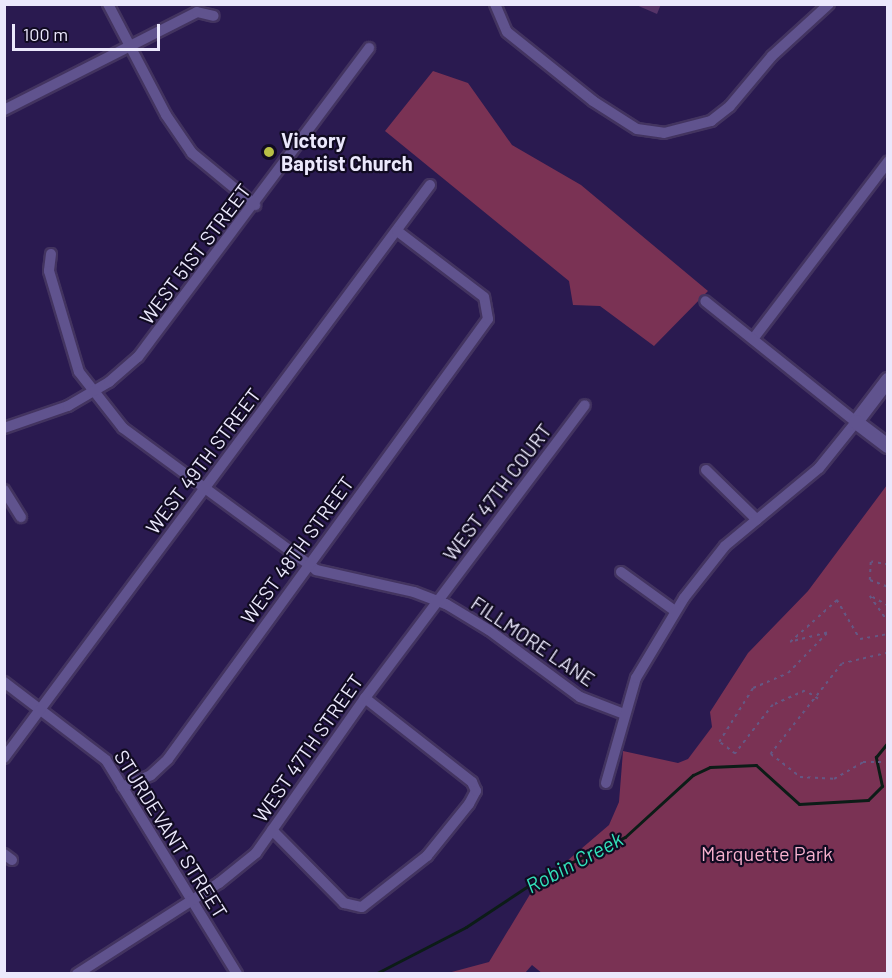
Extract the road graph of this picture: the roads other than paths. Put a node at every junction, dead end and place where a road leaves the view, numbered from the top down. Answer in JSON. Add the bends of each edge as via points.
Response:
{"nodes":[{"id":1,"x":108,"y":4,"type":"edge"},
{"id":2,"x":495,"y":4,"type":"edge"},
{"id":3,"x":829,"y":4,"type":"edge"},
{"id":4,"x":214,"y":16,"type":"dead end"},
{"id":5,"x":130,"y":46,"type":"junction"},
{"id":6,"x":369,"y":48,"type":"dead end"},
{"id":7,"x":4,"y":110,"type":"edge"},
{"id":8,"x":888,"y":162,"type":"edge"},
{"id":9,"x":430,"y":185,"type":"dead end"},
{"id":10,"x":255,"y":205,"type":"junction"},
{"id":11,"x":397,"y":231,"type":"junction"},
{"id":12,"x":51,"y":254,"type":"dead end"},
{"id":13,"x":705,"y":301,"type":"dead end"},
{"id":14,"x":753,"y":339,"type":"junction"},
{"id":15,"x":888,"y":380,"type":"edge"},
{"id":16,"x":92,"y":392,"type":"junction"},
{"id":17,"x":585,"y":405,"type":"dead end"},
{"id":18,"x":856,"y":422,"type":"junction"},
{"id":19,"x":4,"y":428,"type":"edge"},
{"id":20,"x":888,"y":446,"type":"edge"},
{"id":21,"x":706,"y":470,"type":"dead end"},
{"id":22,"x":4,"y":490,"type":"edge"},
{"id":23,"x":204,"y":490,"type":"junction"},
{"id":24,"x":21,"y":517,"type":"dead end"},
{"id":25,"x":758,"y":519,"type":"junction"},
{"id":26,"x":308,"y":564,"type":"junction"},
{"id":27,"x":621,"y":572,"type":"dead end"},
{"id":28,"x":438,"y":601,"type":"junction"},
{"id":29,"x":675,"y":611,"type":"junction"},
{"id":30,"x":4,"y":682,"type":"edge"},
{"id":31,"x":365,"y":698,"type":"junction"},
{"id":32,"x":42,"y":709,"type":"junction"},
{"id":33,"x":624,"y":714,"type":"junction"},
{"id":34,"x":4,"y":758,"type":"edge"},
{"id":35,"x":606,"y":783,"type":"dead end"},
{"id":36,"x":122,"y":787,"type":"junction"},
{"id":37,"x":272,"y":830,"type":"junction"},
{"id":38,"x":192,"y":900,"type":"junction"},
{"id":39,"x":90,"y":970,"type":"edge"},
{"id":40,"x":77,"y":974,"type":"edge"},
{"id":41,"x":237,"y":974,"type":"edge"}],
"edges":[{"from":1,"to":5,"type":"street"},
{"from":2,"to":3,"type":"street","via":[[507,32],[593,101],[637,129],[664,133],[711,121],[730,106],[772,56]]},
{"from":4,"to":5,"type":"street","via":[[197,12]]},
{"from":5,"to":7,"type":"street"},
{"from":5,"to":10,"type":"street","via":[[166,115],[192,153]]},
{"from":6,"to":10,"type":"street","name":"WEST 51ST STREET"},
{"from":8,"to":14,"type":"street"},
{"from":9,"to":11,"type":"street","name":"WEST 49TH STREET"},
{"from":10,"to":16,"type":"street","name":"WEST 51ST STREET","via":[[138,357]]},
{"from":11,"to":23,"type":"street","name":"WEST 49TH STREET"},
{"from":11,"to":26,"type":"street","name":"WEST 48TH STREET","via":[[484,297],[488,319]]},
{"from":12,"to":16,"type":"street","name":"FILLMORE LANE","via":[[49,271],[79,372]]},
{"from":13,"to":14,"type":"street"},
{"from":14,"to":18,"type":"street"},
{"from":15,"to":18,"type":"street"},
{"from":16,"to":19,"type":"street","name":"WEST 51ST STREET","via":[[68,406]]},
{"from":16,"to":23,"type":"street","name":"FILLMORE LANE","via":[[123,428]]},
{"from":17,"to":28,"type":"street","name":"WEST 47TH COURT"},
{"from":18,"to":20,"type":"street"},
{"from":18,"to":25,"type":"street","via":[[819,468]]},
{"from":21,"to":25,"type":"street"},
{"from":22,"to":24,"type":"street"},
{"from":23,"to":26,"type":"street","name":"FILLMORE LANE"},
{"from":23,"to":32,"type":"street","name":"WEST 49TH STREET"},
{"from":25,"to":29,"type":"street","via":[[725,546]]},
{"from":26,"to":28,"type":"street","name":"FILLMORE LANE","via":[[331,575],[414,592]]},
{"from":26,"to":36,"type":"street","name":"WEST 48TH STREET","via":[[168,759],[151,775]]},
{"from":27,"to":29,"type":"street"},
{"from":28,"to":31,"type":"street","name":"WEST 47TH STREET"},
{"from":28,"to":33,"type":"street","name":"FILLMORE LANE","via":[[489,630],[580,697]]},
{"from":29,"to":33,"type":"street","via":[[636,678]]},
{"from":30,"to":32,"type":"street","name":"STURDEVANT STREET"},
{"from":31,"to":37,"type":"street","name":"WEST 47TH STREET"},
{"from":31,"to":37,"type":"street","via":[[472,782],[476,791],[440,844],[362,907],[344,903]]},
{"from":32,"to":34,"type":"street","name":"WEST 49TH STREET"},
{"from":32,"to":36,"type":"street","name":"STURDEVANT STREET","via":[[94,748]]},
{"from":33,"to":35,"type":"street"},
{"from":36,"to":38,"type":"street","name":"STURDEVANT STREET"},
{"from":37,"to":38,"type":"street","name":"WEST 47TH STREET","via":[[241,867]]},
{"from":38,"to":39,"type":"street","name":"WEST 47TH STREET"},
{"from":38,"to":41,"type":"street","name":"STURDEVANT STREET"},
{"from":39,"to":40,"type":"street","name":"WEST 47TH STREET"}]}
